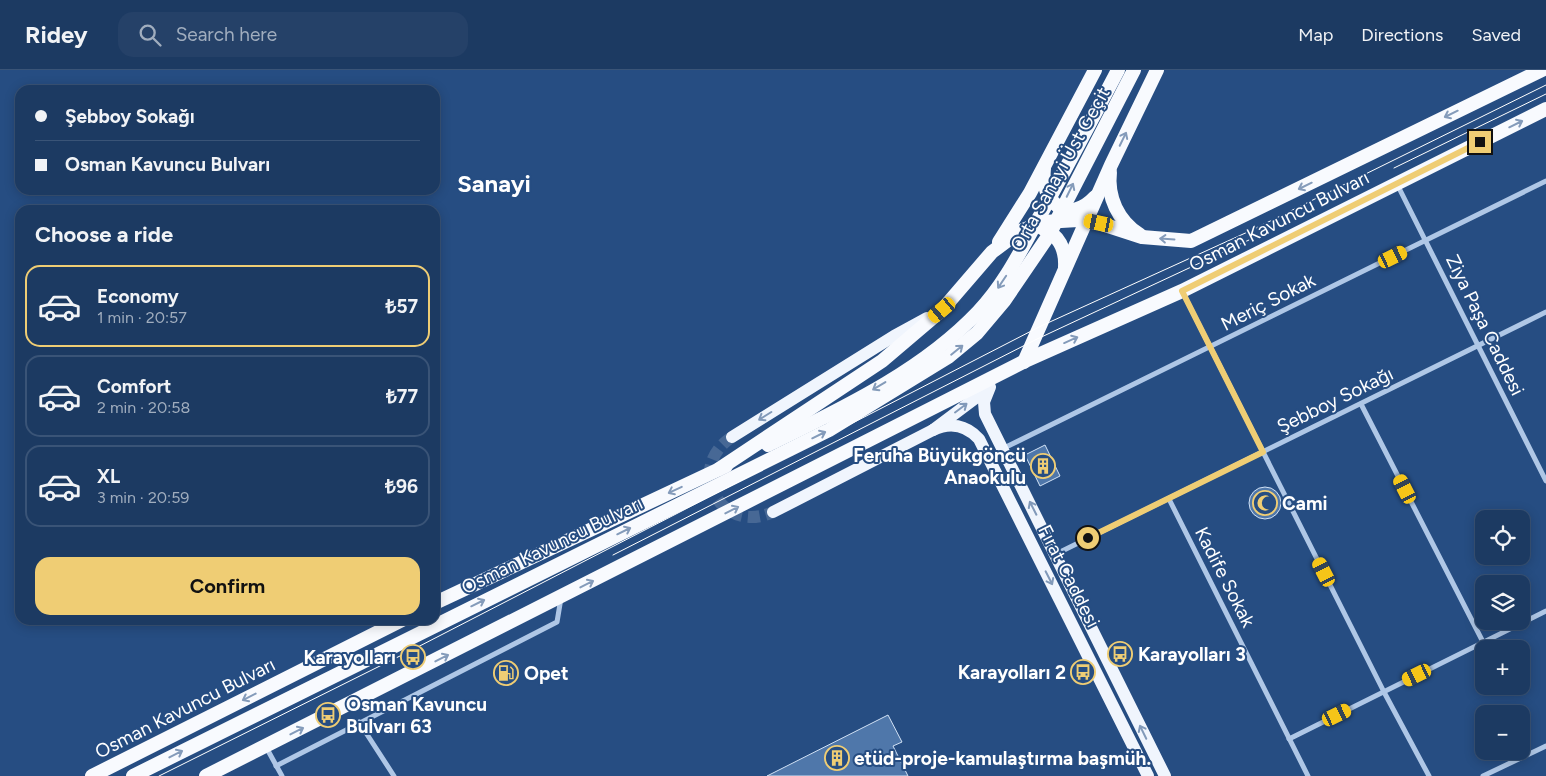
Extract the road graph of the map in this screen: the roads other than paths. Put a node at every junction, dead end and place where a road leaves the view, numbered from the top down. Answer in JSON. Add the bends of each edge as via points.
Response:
{"nodes":[{"id":1,"x":1095,"y":70,"type":"edge"},
{"id":2,"x":1118,"y":70,"type":"edge"},
{"id":3,"x":1134,"y":70,"type":"edge"},
{"id":4,"x":1157,"y":70,"type":"edge"},
{"id":5,"x":1542,"y":70,"type":"edge"},
{"id":6,"x":1546,"y":109,"type":"edge"},
{"id":7,"x":1045,"y":165,"type":"junction"},
{"id":8,"x":1111,"y":165,"type":"junction"},
{"id":9,"x":1546,"y":181,"type":"edge"},
{"id":10,"x":1397,"y":182,"type":"junction"},
{"id":11,"x":1099,"y":192,"type":"junction"},
{"id":12,"x":1087,"y":221,"type":"junction"},
{"id":13,"x":1032,"y":226,"type":"junction"},
{"id":14,"x":1142,"y":236,"type":"junction"},
{"id":15,"x":1426,"y":240,"type":"junction"},
{"id":16,"x":992,"y":252,"type":"junction"},
{"id":17,"x":1064,"y":275,"type":"junction"},
{"id":18,"x":1182,"y":291,"type":"junction"},
{"id":19,"x":942,"y":310,"type":"junction"},
{"id":20,"x":1546,"y":312,"type":"edge"},
{"id":21,"x":1478,"y":346,"type":"junction"},
{"id":22,"x":1210,"y":348,"type":"junction"},
{"id":23,"x":1027,"y":360,"type":"junction"},
{"id":24,"x":990,"y":387,"type":"junction"},
{"id":25,"x":1361,"y":404,"type":"junction"},
{"id":26,"x":933,"y":430,"type":"junction"},
{"id":27,"x":732,"y":437,"type":"tunnel mouth"},
{"id":28,"x":1003,"y":449,"type":"junction"},
{"id":29,"x":772,"y":450,"type":"junction"},
{"id":30,"x":1263,"y":452,"type":"junction"},
{"id":31,"x":719,"y":469,"type":"junction"},
{"id":32,"x":1546,"y":481,"type":"edge"},
{"id":33,"x":1169,"y":499,"type":"junction"},
{"id":34,"x":773,"y":512,"type":"tunnel mouth"},
{"id":35,"x":1056,"y":554,"type":"junction"},
{"id":36,"x":561,"y":597,"type":"junction"},
{"id":37,"x":440,"y":601,"type":"edge"},
{"id":38,"x":1546,"y":611,"type":"edge"},
{"id":39,"x":440,"y":619,"type":"edge"},
{"id":40,"x":392,"y":625,"type":"edge"},
{"id":41,"x":428,"y":625,"type":"edge"},
{"id":42,"x":1482,"y":640,"type":"edge"},
{"id":43,"x":1487,"y":640,"type":"edge"},
{"id":44,"x":1475,"y":646,"type":"edge"},
{"id":45,"x":1384,"y":692,"type":"junction"},
{"id":46,"x":359,"y":722,"type":"junction"},
{"id":47,"x":1289,"y":739,"type":"junction"},
{"id":48,"x":265,"y":746,"type":"junction"},
{"id":49,"x":1546,"y":746,"type":"edge"},
{"id":50,"x":276,"y":766,"type":"junction"},
{"id":51,"x":92,"y":776,"type":"edge"},
{"id":52,"x":132,"y":776,"type":"edge"},
{"id":53,"x":206,"y":776,"type":"edge"},
{"id":54,"x":282,"y":776,"type":"edge"},
{"id":55,"x":394,"y":776,"type":"edge"},
{"id":56,"x":1148,"y":776,"type":"edge"},
{"id":57,"x":1165,"y":776,"type":"edge"},
{"id":58,"x":1308,"y":776,"type":"edge"},
{"id":59,"x":1429,"y":776,"type":"edge"},
{"id":60,"x":1483,"y":776,"type":"edge"}],
"edges":[{"from":1,"to":7,"type":"highway"},
{"from":2,"to":29,"type":"highway","name":"Orta Sanayi Üst Geçit","one_way":true,"via":[[1019,256],[979,312],[940,346],[900,373]]},
{"from":29,"to":3,"type":"highway","name":"Orta Sanayi Üst Geçit","one_way":true,"via":[[846,419],[948,356],[977,333],[1004,302],[1049,234]]},
{"from":8,"to":4,"type":"highway","one_way":true},
{"from":5,"to":14,"type":"highway","name":"Osman Kavuncu Bulvarı","one_way":true,"via":[[1191,241]]},
{"from":10,"to":6,"type":"highway","name":"Osman Kavuncu Bulvarı","one_way":true},
{"from":7,"to":11,"type":"highway","via":[[1043,180],[1046,190],[1054,204],[1067,211],[1088,204]]},
{"from":7,"to":16,"type":"highway"},
{"from":8,"to":11,"type":"highway"},
{"from":8,"to":14,"type":"highway","via":[[1109,184],[1114,203],[1128,226]]},
{"from":9,"to":15,"type":"street","name":"Meriç Sokak"},
{"from":10,"to":15,"type":"street","name":"Ziya Paşa Caddesi"},
{"from":10,"to":18,"type":"highway","name":"Osman Kavuncu Bulvarı"},
{"from":11,"to":12,"type":"highway"},
{"from":12,"to":13,"type":"highway","via":[[1058,220]]},
{"from":12,"to":14,"type":"highway"},
{"from":12,"to":17,"type":"highway"},
{"from":13,"to":16,"type":"highway","via":[[1014,234]]},
{"from":13,"to":17,"type":"highway","via":[[1047,230],[1058,240],[1065,253]]},
{"from":15,"to":21,"type":"street","name":"Ziya Paşa Caddesi"},
{"from":15,"to":22,"type":"street","name":"Meriç Sokak"},
{"from":16,"to":19,"type":"highway"},
{"from":17,"to":23,"type":"highway"},
{"from":18,"to":22,"type":"street"},
{"from":23,"to":18,"type":"highway","name":"Osman Kavuncu Bulvarı","one_way":true},
{"from":19,"to":27,"type":"main road","one_way":true,"via":[[894,336]]},
{"from":19,"to":31,"type":"highway","via":[[882,361]]},
{"from":20,"to":21,"type":"street","name":"Şebboy Sokağı"},
{"from":21,"to":25,"type":"street","name":"Şebboy Sokağı"},
{"from":21,"to":32,"type":"street","name":"Ziya Paşa Caddesi"},
{"from":22,"to":28,"type":"street","name":"Meriç Sokak"},
{"from":22,"to":30,"type":"street"},
{"from":23,"to":24,"type":"highway"},
{"from":36,"to":23,"type":"highway","one_way":true},
{"from":26,"to":24,"type":"main road","one_way":true},
{"from":24,"to":28,"type":"main road","name":"Fırat Caddesi","via":[[984,408]]},
{"from":25,"to":30,"type":"street","name":"Şebboy Sokağı"},
{"from":25,"to":42,"type":"street"},
{"from":26,"to":34,"type":"main road"},
{"from":26,"to":56,"type":"main road","name":"Fırat Caddesi","one_way":true,"via":[[945,425],[958,426],[979,439]]},
{"from":35,"to":28,"type":"main road","name":"Fırat Caddesi","one_way":true},
{"from":29,"to":31,"type":"highway"},
{"from":39,"to":29,"type":"highway","name":"Osman Kavuncu Bulvarı","one_way":true},
{"from":30,"to":33,"type":"street","name":"Şebboy Sokağı"},
{"from":30,"to":45,"type":"street"},
{"from":31,"to":37,"type":"highway","name":"Osman Kavuncu Bulvarı","one_way":true},
{"from":33,"to":35,"type":"street","name":"Şebboy Sokağı"},
{"from":33,"to":47,"type":"street","name":"Kadife Sokak"},
{"from":57,"to":35,"type":"main road","name":"Fırat Caddesi","one_way":true},
{"from":36,"to":46,"type":"street","via":[[557,622]]},
{"from":48,"to":36,"type":"highway","one_way":true},
{"from":38,"to":43,"type":"street"},
{"from":40,"to":51,"type":"highway","name":"Osman Kavuncu Bulvarı","one_way":true},
{"from":52,"to":41,"type":"highway","name":"Osman Kavuncu Bulvarı","one_way":true},
{"from":44,"to":45,"type":"street"},
{"from":45,"to":47,"type":"street"},
{"from":45,"to":59,"type":"street"},
{"from":46,"to":50,"type":"street"},
{"from":46,"to":55,"type":"street"},
{"from":47,"to":58,"type":"street","name":"Kadife Sokak"},
{"from":48,"to":50,"type":"street"},
{"from":48,"to":53,"type":"highway"},
{"from":49,"to":60,"type":"street"},
{"from":50,"to":54,"type":"street"}]}
